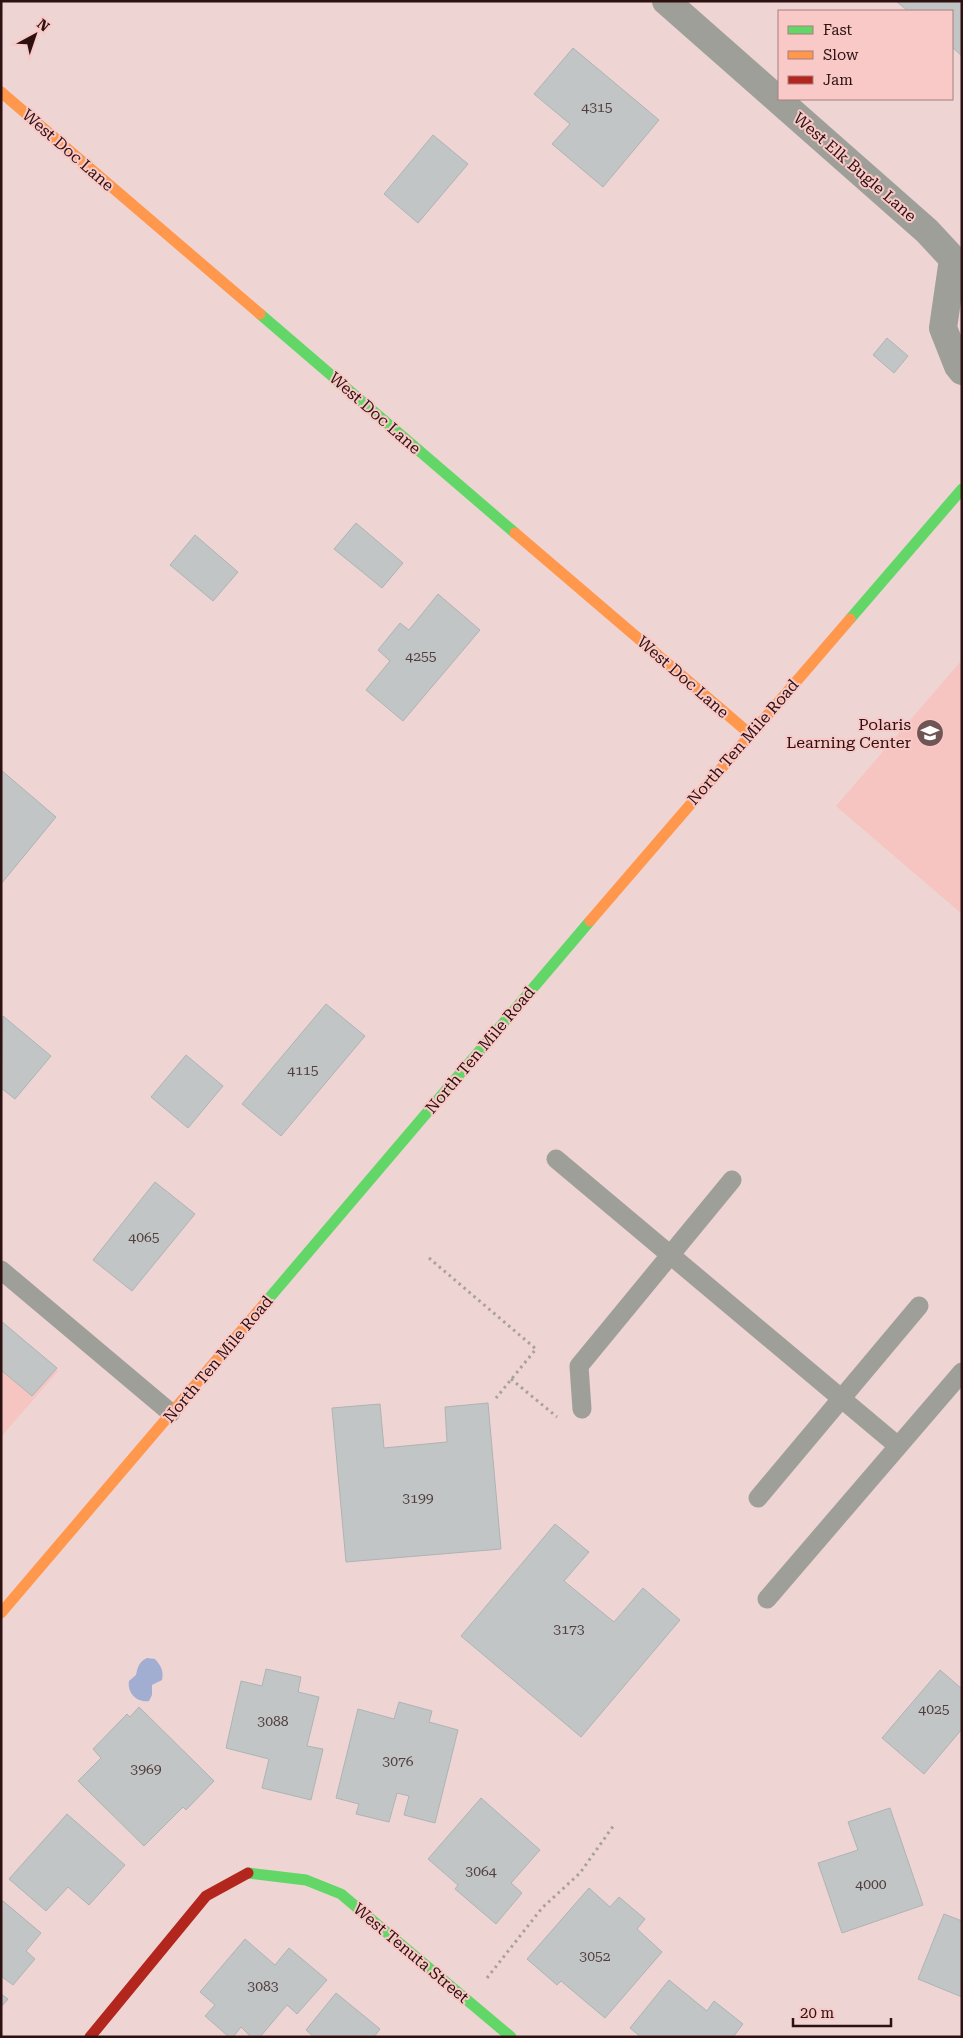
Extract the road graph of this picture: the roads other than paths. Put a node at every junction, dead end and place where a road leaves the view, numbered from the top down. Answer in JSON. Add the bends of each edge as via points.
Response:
{"nodes":[{"id":1,"x":666,"y":1,"type":"edge"},
{"id":2,"x":1,"y":92,"type":"edge"},
{"id":3,"x":778,"y":99,"type":"edge"},
{"id":4,"x":779,"y":100,"type":"edge"},
{"id":5,"x":962,"y":371,"type":"edge"},
{"id":6,"x":962,"y":489,"type":"edge"},
{"id":7,"x":750,"y":734,"type":"junction"},
{"id":8,"x":556,"y":1159,"type":"dead end"},
{"id":9,"x":732,"y":1180,"type":"dead end"},
{"id":10,"x":670,"y":1255,"type":"junction"},
{"id":11,"x":1,"y":1270,"type":"edge"},
{"id":12,"x":919,"y":1306,"type":"dead end"},
{"id":13,"x":962,"y":1372,"type":"edge"},
{"id":14,"x":842,"y":1398,"type":"junction"},
{"id":15,"x":582,"y":1409,"type":"dead end"},
{"id":16,"x":171,"y":1413,"type":"junction"},
{"id":17,"x":898,"y":1446,"type":"junction"},
{"id":18,"x":758,"y":1498,"type":"dead end"},
{"id":19,"x":767,"y":1598,"type":"dead end"},
{"id":20,"x":1,"y":1613,"type":"edge"},
{"id":21,"x":90,"y":2037,"type":"edge"},
{"id":22,"x":511,"y":2037,"type":"edge"}],
"edges":[{"from":1,"to":3,"type":"street","name":"West Elk Bugle Lane"},
{"from":2,"to":7,"type":"street","name":"West Doc Lane"},
{"from":4,"to":5,"type":"street","name":"West Elk Bugle Lane","via":[[920,224],[953,259],[942,328]]},
{"from":6,"to":7,"type":"street","name":"North Ten Mile Road"},
{"from":7,"to":16,"type":"street","name":"North Ten Mile Road"},
{"from":8,"to":10,"type":"lane"},
{"from":9,"to":10,"type":"lane"},
{"from":10,"to":14,"type":"lane"},
{"from":10,"to":15,"type":"lane","via":[[579,1366]]},
{"from":11,"to":16,"type":"lane"},
{"from":12,"to":14,"type":"lane"},
{"from":13,"to":17,"type":"lane"},
{"from":14,"to":17,"type":"lane"},
{"from":14,"to":18,"type":"lane"},
{"from":16,"to":20,"type":"street","name":"North Ten Mile Road"},
{"from":17,"to":19,"type":"lane"},
{"from":21,"to":22,"type":"street","name":"West Tenuta Street","via":[[206,1896],[247,1873],[306,1880],[342,1894]]}]}
